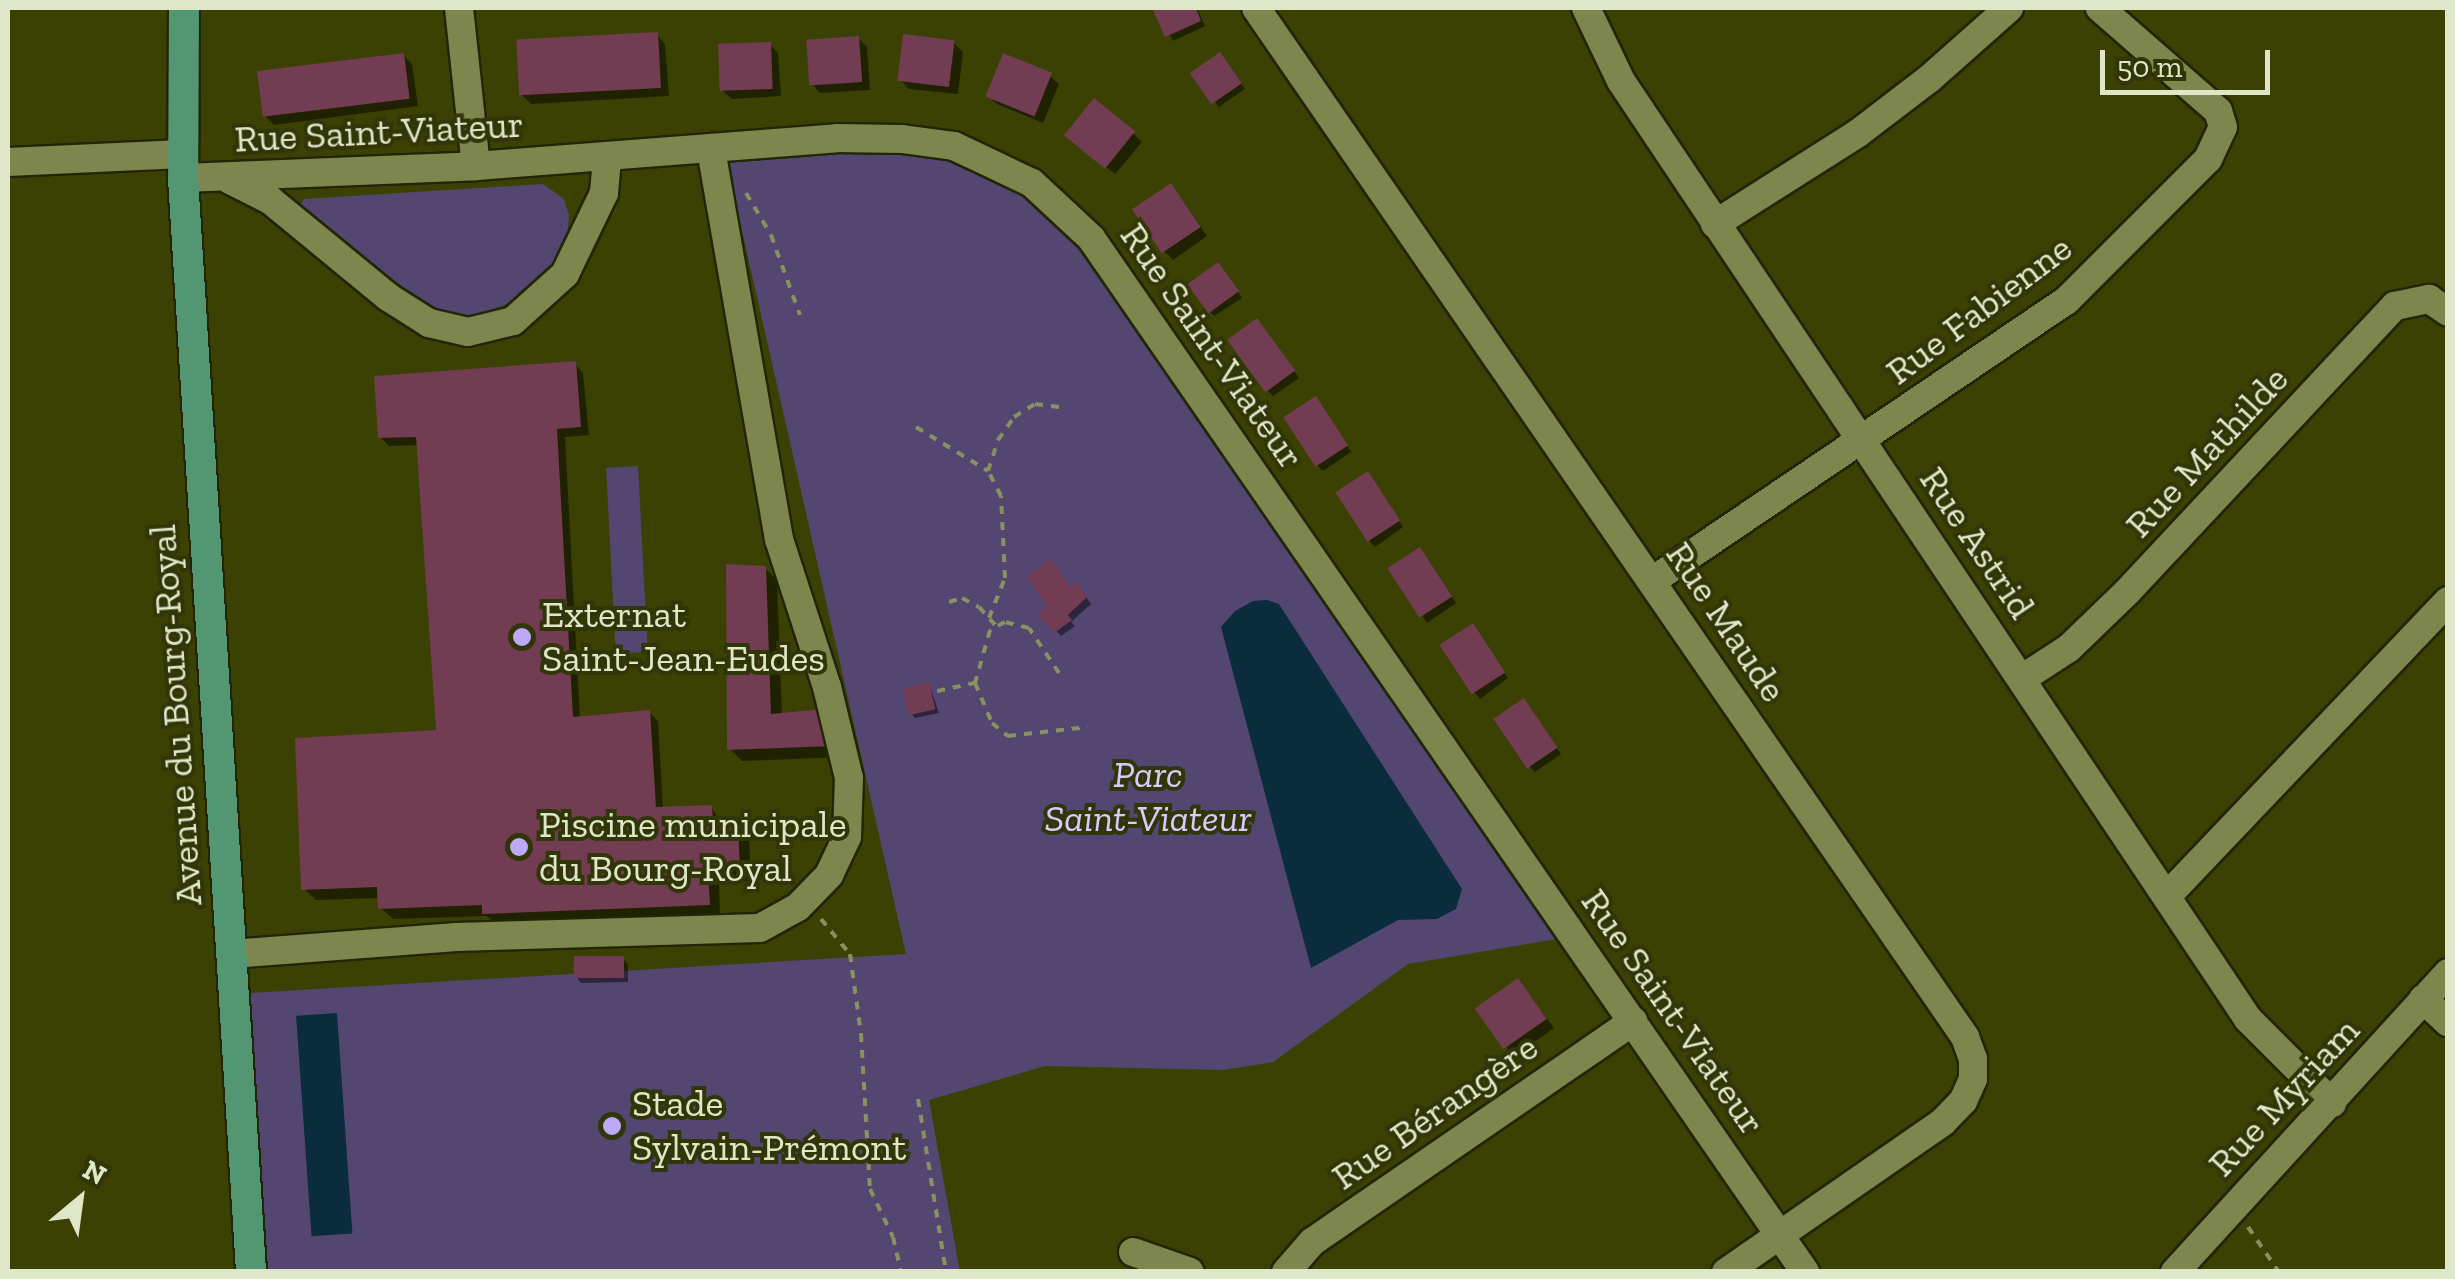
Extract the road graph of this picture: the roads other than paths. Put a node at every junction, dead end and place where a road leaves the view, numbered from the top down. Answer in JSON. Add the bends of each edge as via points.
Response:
{"nodes":[{"id":1,"x":167,"y":8,"type":"edge"},
{"id":2,"x":184,"y":8,"type":"edge"},
{"id":3,"x":459,"y":8,"type":"edge"},
{"id":4,"x":1256,"y":8,"type":"edge"},
{"id":5,"x":1586,"y":8,"type":"edge"},
{"id":6,"x":2009,"y":8,"type":"edge"},
{"id":7,"x":2100,"y":8,"type":"edge"},
{"id":8,"x":712,"y":148,"type":"junction"},
{"id":9,"x":607,"y":156,"type":"junction"},
{"id":10,"x":8,"y":162,"type":"edge"},
{"id":11,"x":183,"y":166,"type":"junction"},
{"id":12,"x":476,"y":166,"type":"junction"},
{"id":13,"x":228,"y":179,"type":"junction"},
{"id":14,"x":1715,"y":224,"type":"junction"},
{"id":15,"x":2448,"y":312,"type":"edge"},
{"id":16,"x":1862,"y":442,"type":"junction"},
{"id":17,"x":1652,"y":580,"type":"junction"},
{"id":18,"x":2448,"y":601,"type":"edge"},
{"id":19,"x":2023,"y":678,"type":"junction"},
{"id":20,"x":2168,"y":895,"type":"junction"},
{"id":21,"x":231,"y":954,"type":"junction"},
{"id":22,"x":2448,"y":974,"type":"edge"},
{"id":23,"x":2424,"y":1000,"type":"junction"},
{"id":24,"x":1632,"y":1021,"type":"junction"},
{"id":25,"x":2448,"y":1022,"type":"edge"},
{"id":26,"x":2332,"y":1103,"type":"junction"},
{"id":27,"x":1780,"y":1234,"type":"junction"},
{"id":28,"x":1133,"y":1252,"type":"dead end"},
{"id":29,"x":252,"y":1272,"type":"edge"},
{"id":30,"x":1190,"y":1272,"type":"edge"},
{"id":31,"x":1286,"y":1272,"type":"edge"},
{"id":32,"x":1726,"y":1272,"type":"edge"},
{"id":33,"x":1805,"y":1272,"type":"edge"},
{"id":34,"x":2175,"y":1272,"type":"edge"}],
"edges":[{"from":1,"to":11,"type":"main road","name":"Avenue du Bourg-Royal"},
{"from":2,"to":11,"type":"main road","name":"Avenue du Bourg-Royal"},
{"from":3,"to":12,"type":"street"},
{"from":4,"to":17,"type":"street","name":"Rue Maude"},
{"from":5,"to":14,"type":"street","name":"Rue Astrid","via":[[1620,81]]},
{"from":6,"to":14,"type":"street","via":[[1857,134]]},
{"from":7,"to":16,"type":"street","name":"Rue Fabienne","via":[[2218,111],[2223,127],[2216,145],[2066,302]]},
{"from":8,"to":9,"type":"street","name":"Rue Saint-Viateur"},
{"from":8,"to":21,"type":"street","via":[[779,539],[827,687],[848,778],[847,837],[830,875],[760,928]]},
{"from":8,"to":24,"type":"street","name":"Rue Saint-Viateur","via":[[837,138],[954,146],[1012,170],[1053,198],[1091,238]]},
{"from":9,"to":12,"type":"street","name":"Rue Saint-Viateur"},
{"from":9,"to":13,"type":"street","via":[[604,194],[565,274],[513,321],[468,332],[429,323],[402,306],[270,200]]},
{"from":10,"to":11,"type":"street","name":"Rue Saint-Viateur"},
{"from":11,"to":13,"type":"street","name":"Rue Saint-Viateur"},
{"from":11,"to":21,"type":"main road","name":"Avenue du Bourg-Royal"},
{"from":12,"to":13,"type":"street","name":"Rue Saint-Viateur"},
{"from":14,"to":16,"type":"street","name":"Rue Astrid"},
{"from":15,"to":19,"type":"street","name":"Rue Mathilde","via":[[2429,299],[2395,306],[2128,592],[2069,648]]},
{"from":16,"to":17,"type":"street","name":"Rue Fabienne"},
{"from":16,"to":19,"type":"street","name":"Rue Astrid"},
{"from":17,"to":27,"type":"street","name":"Rue Maude","via":[[1973,1058],[1973,1079],[1944,1122]]},
{"from":18,"to":20,"type":"street"},
{"from":19,"to":20,"type":"street","name":"Rue Astrid"},
{"from":20,"to":26,"type":"street","name":"Rue Astrid","via":[[2248,1018]]},
{"from":21,"to":29,"type":"main road","name":"Avenue du Bourg-Royal"},
{"from":22,"to":23,"type":"street","name":"Rue Myriam"},
{"from":23,"to":25,"type":"street"},
{"from":23,"to":26,"type":"street","name":"Rue Myriam"},
{"from":24,"to":27,"type":"street","name":"Rue Saint-Viateur"},
{"from":24,"to":31,"type":"street","name":"Rue Bérangère","via":[[1312,1242]]},
{"from":26,"to":34,"type":"street","name":"Rue Myriam"},
{"from":27,"to":32,"type":"street"},
{"from":27,"to":33,"type":"street","name":"Rue Saint-Viateur"},
{"from":28,"to":30,"type":"street"}]}
